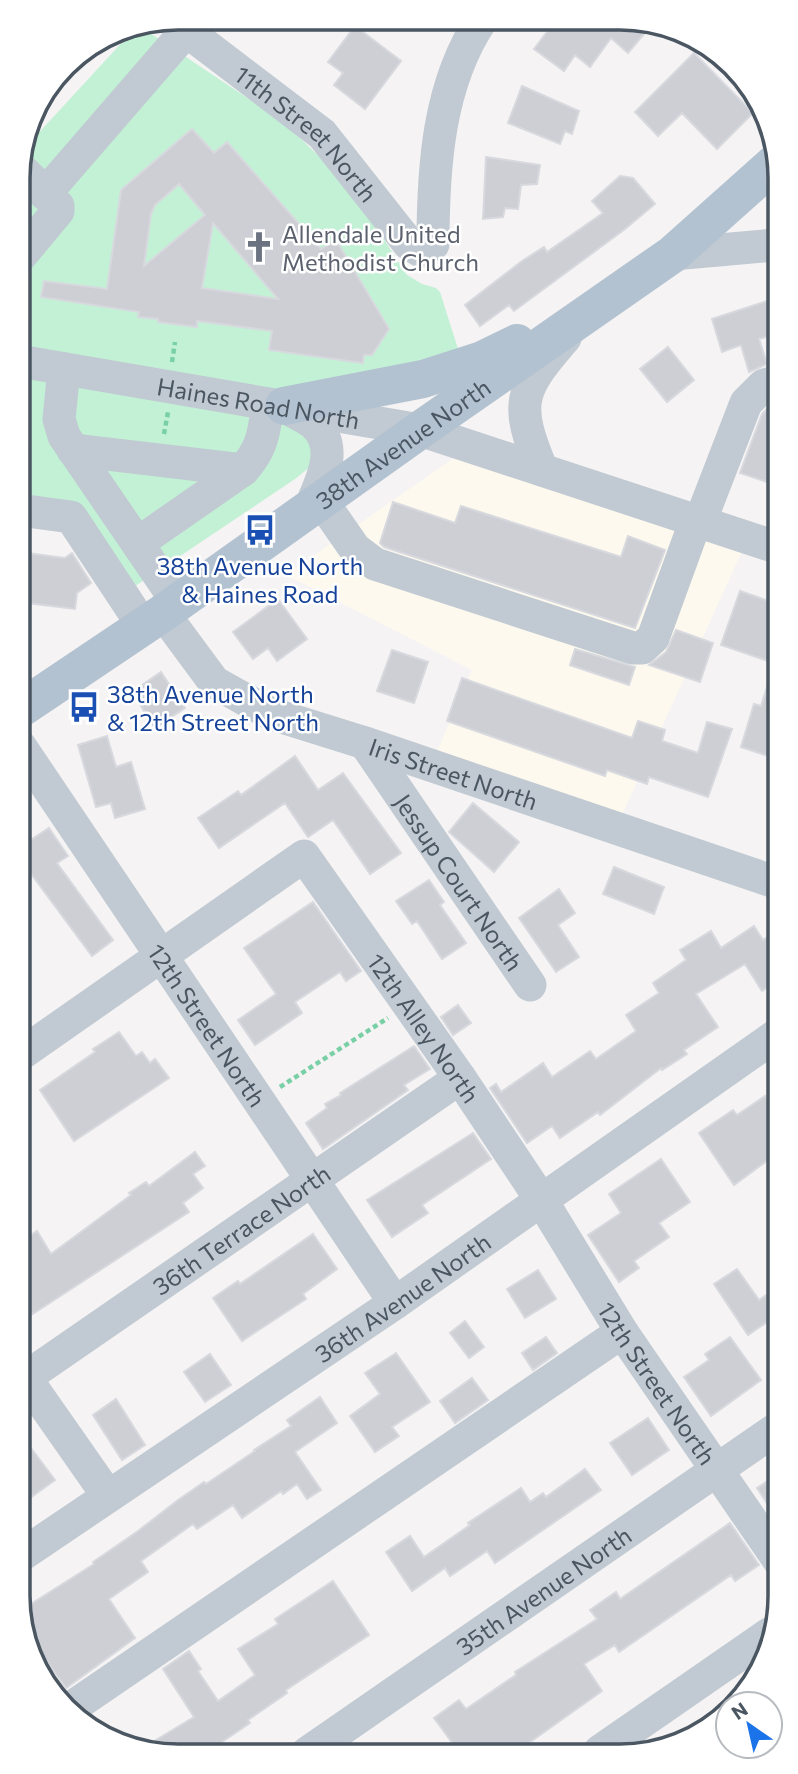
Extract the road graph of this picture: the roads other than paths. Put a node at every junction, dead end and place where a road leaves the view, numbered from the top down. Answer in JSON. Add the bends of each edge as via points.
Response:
{"nodes":[{"id":1,"x":174,"y":30,"type":"edge"},
{"id":2,"x":187,"y":30,"type":"edge"},
{"id":3,"x":475,"y":30,"type":"edge"},
{"id":4,"x":30,"y":178,"type":"edge"},
{"id":5,"x":768,"y":180,"type":"edge"},
{"id":6,"x":45,"y":194,"type":"junction"},
{"id":7,"x":30,"y":245,"type":"edge"},
{"id":8,"x":768,"y":246,"type":"edge"},
{"id":9,"x":673,"y":254,"type":"junction"},
{"id":10,"x":580,"y":320,"type":"junction"},
{"id":11,"x":30,"y":363,"type":"edge"},
{"id":12,"x":64,"y":369,"type":"junction"},
{"id":13,"x":768,"y":384,"type":"edge"},
{"id":14,"x":276,"y":405,"type":"junction"},
{"id":15,"x":420,"y":430,"type":"junction"},
{"id":16,"x":73,"y":450,"type":"junction"},
{"id":17,"x":243,"y":470,"type":"junction"},
{"id":18,"x":542,"y":470,"type":"junction"},
{"id":19,"x":315,"y":504,"type":"junction"},
{"id":20,"x":30,"y":511,"type":"edge"},
{"id":21,"x":698,"y":521,"type":"junction"},
{"id":22,"x":138,"y":542,"type":"junction"},
{"id":23,"x":768,"y":544,"type":"edge"},
{"id":24,"x":161,"y":614,"type":"junction"},
{"id":25,"x":30,"y":702,"type":"edge"},
{"id":26,"x":366,"y":743,"type":"junction"},
{"id":27,"x":30,"y":761,"type":"edge"},
{"id":28,"x":768,"y":880,"type":"edge"},
{"id":29,"x":162,"y":956,"type":"junction"},
{"id":30,"x":530,"y":985,"type":"dead end"},
{"id":31,"x":768,"y":1041,"type":"edge"},
{"id":32,"x":30,"y":1048,"type":"edge"},
{"id":33,"x":460,"y":1078,"type":"junction"},
{"id":34,"x":312,"y":1179,"type":"junction"},
{"id":35,"x":542,"y":1200,"type":"junction"},
{"id":36,"x":395,"y":1303,"type":"junction"},
{"id":37,"x":622,"y":1332,"type":"junction"},
{"id":38,"x":30,"y":1372,"type":"edge"},
{"id":39,"x":30,"y":1387,"type":"edge"},
{"id":40,"x":768,"y":1435,"type":"edge"},
{"id":41,"x":716,"y":1471,"type":"junction"},
{"id":42,"x":107,"y":1496,"type":"junction"},
{"id":43,"x":768,"y":1545,"type":"edge"},
{"id":44,"x":30,"y":1549,"type":"edge"},
{"id":45,"x":762,"y":1638,"type":"edge"},
{"id":46,"x":76,"y":1704,"type":"edge"},
{"id":47,"x":320,"y":1744,"type":"edge"},
{"id":48,"x":610,"y":1744,"type":"edge"}],
"edges":[{"from":1,"to":6,"type":"street"},
{"from":2,"to":3,"type":"street","name":"11th Street North","via":[[322,134],[409,244],[421,251],[433,244],[436,162],[446,101]]},
{"from":4,"to":6,"type":"street"},
{"from":5,"to":9,"type":"main road","name":"38th Avenue North"},
{"from":6,"to":7,"type":"street","via":[[58,211]]},
{"from":8,"to":9,"type":"street"},
{"from":9,"to":10,"type":"main road","name":"38th Avenue North"},
{"from":10,"to":14,"type":"main road","via":[[559,322],[482,360],[423,379]]},
{"from":10,"to":15,"type":"main road","name":"38th Avenue North"},
{"from":10,"to":18,"type":"street","via":[[536,372],[524,403],[527,433]]},
{"from":11,"to":12,"type":"street","name":"Haines Road North"},
{"from":12,"to":14,"type":"street","name":"Haines Road North"},
{"from":12,"to":16,"type":"street","via":[[59,419]]},
{"from":13,"to":21,"type":"street","via":[[746,403]]},
{"from":14,"to":15,"type":"street","name":"Haines Road North"},
{"from":14,"to":17,"type":"street","via":[[257,455]]},
{"from":14,"to":19,"type":"street","via":[[314,424],[324,440],[328,460]]},
{"from":15,"to":18,"type":"street","name":"Haines Road North"},
{"from":15,"to":19,"type":"main road","name":"38th Avenue North"},
{"from":16,"to":17,"type":"street"},
{"from":16,"to":22,"type":"street"},
{"from":17,"to":22,"type":"street"},
{"from":18,"to":21,"type":"street","name":"Haines Road North"},
{"from":19,"to":21,"type":"street","via":[[355,549],[375,564],[634,648],[642,648],[653,638]]},
{"from":19,"to":24,"type":"main road","name":"38th Avenue North"},
{"from":20,"to":24,"type":"street","via":[[71,517]]},
{"from":21,"to":23,"type":"street","name":"Haines Road North"},
{"from":22,"to":24,"type":"street"},
{"from":24,"to":25,"type":"main road","name":"38th Avenue North"},
{"from":24,"to":26,"type":"street","name":"Iris Street North","via":[[214,682],[268,713]]},
{"from":26,"to":28,"type":"street","name":"Iris Street North"},
{"from":26,"to":30,"type":"street","name":"Jessup Court North"},
{"from":27,"to":29,"type":"street","name":"12th Street North"},
{"from":29,"to":32,"type":"street"},
{"from":29,"to":33,"type":"street","name":"12th Alley North","via":[[303,856]]},
{"from":29,"to":34,"type":"street","name":"12th Street North"},
{"from":31,"to":35,"type":"street","name":"36th Avenue North"},
{"from":33,"to":34,"type":"street","name":"36th Terrace North"},
{"from":33,"to":35,"type":"street","name":"12th Alley North"},
{"from":34,"to":36,"type":"street","name":"12th Street North"},
{"from":34,"to":38,"type":"street","name":"36th Terrace North"},
{"from":35,"to":36,"type":"street","name":"36th Avenue North"},
{"from":35,"to":37,"type":"street","name":"12th Street North"},
{"from":36,"to":42,"type":"street","name":"36th Avenue North"},
{"from":37,"to":41,"type":"street","name":"12th Street North"},
{"from":37,"to":46,"type":"street"},
{"from":39,"to":42,"type":"street"},
{"from":40,"to":41,"type":"street","name":"35th Avenue North"},
{"from":41,"to":43,"type":"street","name":"12th Street North"},
{"from":41,"to":47,"type":"street","name":"35th Avenue North"},
{"from":42,"to":44,"type":"street","name":"36th Avenue North"},
{"from":45,"to":48,"type":"street"}]}
